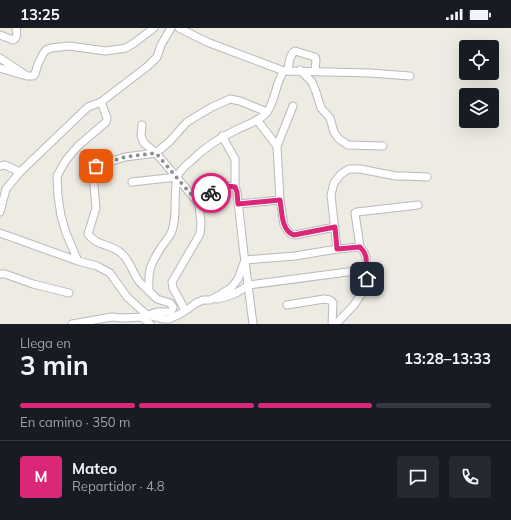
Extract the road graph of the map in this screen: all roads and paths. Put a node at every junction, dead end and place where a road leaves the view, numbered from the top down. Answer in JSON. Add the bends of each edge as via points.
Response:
{"nodes":[{"id":1,"x":16,"y":28,"type":"edge"},
{"id":2,"x":154,"y":28,"type":"edge"},
{"id":3,"x":171,"y":28,"type":"edge"},
{"id":4,"x":179,"y":28,"type":"edge"},
{"id":5,"x":0,"y":35,"type":"edge"},
{"id":6,"x":0,"y":58,"type":"edge"},
{"id":7,"x":0,"y":68,"type":"edge"},
{"id":8,"x":286,"y":70,"type":"junction"},
{"id":9,"x":300,"y":70,"type":"junction"},
{"id":10,"x":315,"y":71,"type":"junction"},
{"id":11,"x":27,"y":76,"type":"junction"},
{"id":12,"x":410,"y":76,"type":"dead end"},
{"id":13,"x":101,"y":102,"type":"junction"},
{"id":14,"x":293,"y":106,"type":"dead end"},
{"id":15,"x":267,"y":112,"type":"junction"},
{"id":16,"x":257,"y":120,"type":"junction"},
{"id":17,"x":142,"y":126,"type":"dead end"},
{"id":18,"x":222,"y":136,"type":"junction"},
{"id":19,"x":277,"y":146,"type":"junction"},
{"id":20,"x":383,"y":146,"type":"dead end"},
{"id":21,"x":156,"y":153,"type":"junction"},
{"id":22,"x":0,"y":166,"type":"edge"},
{"id":23,"x":20,"y":172,"type":"junction"},
{"id":24,"x":177,"y":177,"type":"junction"},
{"id":25,"x":427,"y":177,"type":"dead end"},
{"id":26,"x":132,"y":182,"type":"dead end"},
{"id":27,"x":235,"y":187,"type":"junction"},
{"id":28,"x":3,"y":189,"type":"edge"},
{"id":29,"x":280,"y":200,"type":"junction"},
{"id":30,"x":238,"y":204,"type":"junction"},
{"id":31,"x":199,"y":205,"type":"junction"},
{"id":32,"x":418,"y":205,"type":"dead end"},
{"id":33,"x":0,"y":212,"type":"edge"},
{"id":34,"x":335,"y":227,"type":"junction"},
{"id":35,"x":0,"y":233,"type":"edge"},
{"id":36,"x":360,"y":247,"type":"junction"},
{"id":37,"x":337,"y":249,"type":"junction"},
{"id":38,"x":245,"y":260,"type":"junction"},
{"id":39,"x":78,"y":262,"type":"junction"},
{"id":40,"x":0,"y":274,"type":"edge"},
{"id":41,"x":367,"y":279,"type":"junction"},
{"id":42,"x":249,"y":285,"type":"junction"},
{"id":43,"x":149,"y":291,"type":"junction"},
{"id":44,"x":69,"y":292,"type":"dead end"},
{"id":45,"x":210,"y":300,"type":"junction"},
{"id":46,"x":287,"y":305,"type":"dead end"},
{"id":47,"x":185,"y":310,"type":"junction"},
{"id":48,"x":145,"y":316,"type":"junction"},
{"id":49,"x":72,"y":324,"type":"edge"},
{"id":50,"x":150,"y":324,"type":"edge"},
{"id":51,"x":253,"y":324,"type":"edge"},
{"id":52,"x":332,"y":324,"type":"edge"},
{"id":53,"x":336,"y":324,"type":"edge"}],
"edges":[{"from":1,"to":5,"type":"street","via":[[13,40]]},
{"from":2,"to":11,"type":"street","via":[[126,48],[106,51],[69,46],[51,48],[43,54],[35,74]]},
{"from":3,"to":13,"type":"street","via":[[157,57]]},
{"from":4,"to":8,"type":"street","via":[[214,44]]},
{"from":6,"to":11,"type":"street"},
{"from":7,"to":11,"type":"street"},
{"from":8,"to":9,"type":"street"},
{"from":8,"to":10,"type":"street","via":[[290,56],[295,51],[315,58]]},
{"from":8,"to":15,"type":"street","via":[[281,75]]},
{"from":9,"to":10,"type":"street"},
{"from":9,"to":20,"type":"street","via":[[312,82],[321,108],[330,118],[334,132],[339,138],[348,145]]},
{"from":10,"to":12,"type":"street"},
{"from":13,"to":23,"type":"street","via":[[88,106]]},
{"from":13,"to":39,"type":"street","via":[[106,122],[78,146],[57,176],[61,216]]},
{"from":14,"to":19,"type":"street"},
{"from":15,"to":16,"type":"street"},
{"from":15,"to":21,"type":"street","via":[[240,101],[224,101],[187,122]]},
{"from":16,"to":18,"type":"street"},
{"from":16,"to":19,"type":"street"},
{"from":17,"to":21,"type":"street","via":[[141,136],[144,144]]},
{"from":18,"to":24,"type":"street","via":[[182,168]]},
{"from":18,"to":27,"type":"street","via":[[235,159]]},
{"from":19,"to":29,"type":"street"},
{"from":21,"to":24,"type":"street"},
{"from":21,"to":43,"type":"street","via":[[125,157],[96,166],[92,173],[96,208],[88,234],[96,242],[122,253],[138,280]]},
{"from":22,"to":23,"type":"street","via":[[5,165]]},
{"from":23,"to":28,"type":"street"},
{"from":24,"to":26,"type":"street"},
{"from":24,"to":31,"type":"street"},
{"from":24,"to":43,"type":"street","via":[[174,223],[171,233],[150,267]]},
{"from":25,"to":34,"type":"street","via":[[396,176],[349,169],[334,183],[331,195]]},
{"from":27,"to":30,"type":"street"},
{"from":27,"to":31,"type":"street","via":[[223,186],[215,190]]},
{"from":28,"to":33,"type":"street"},
{"from":29,"to":30,"type":"street"},
{"from":29,"to":34,"type":"street","via":[[284,226],[291,234]]},
{"from":30,"to":38,"type":"street"},
{"from":31,"to":47,"type":"street","via":[[200,234],[172,282]]},
{"from":32,"to":36,"type":"street","via":[[355,213]]},
{"from":34,"to":37,"type":"street"},
{"from":35,"to":39,"type":"street"},
{"from":36,"to":37,"type":"street"},
{"from":36,"to":41,"type":"street","via":[[366,257]]},
{"from":37,"to":38,"type":"street"},
{"from":38,"to":42,"type":"street"},
{"from":38,"to":45,"type":"street","via":[[232,287]]},
{"from":39,"to":48,"type":"street","via":[[97,266],[110,274],[127,298]]},
{"from":40,"to":44,"type":"street"},
{"from":41,"to":42,"type":"street","via":[[355,271]]},
{"from":41,"to":53,"type":"street","via":[[354,305]]},
{"from":42,"to":45,"type":"street","via":[[226,298]]},
{"from":42,"to":51,"type":"street"},
{"from":43,"to":48,"type":"street","via":[[173,307],[170,312],[157,312]]},
{"from":45,"to":47,"type":"street","via":[[196,303]]},
{"from":46,"to":52,"type":"street","via":[[330,300],[333,303]]},
{"from":47,"to":48,"type":"street","via":[[169,319]]},
{"from":48,"to":49,"type":"street","via":[[112,317]]},
{"from":48,"to":50,"type":"street"}]}
